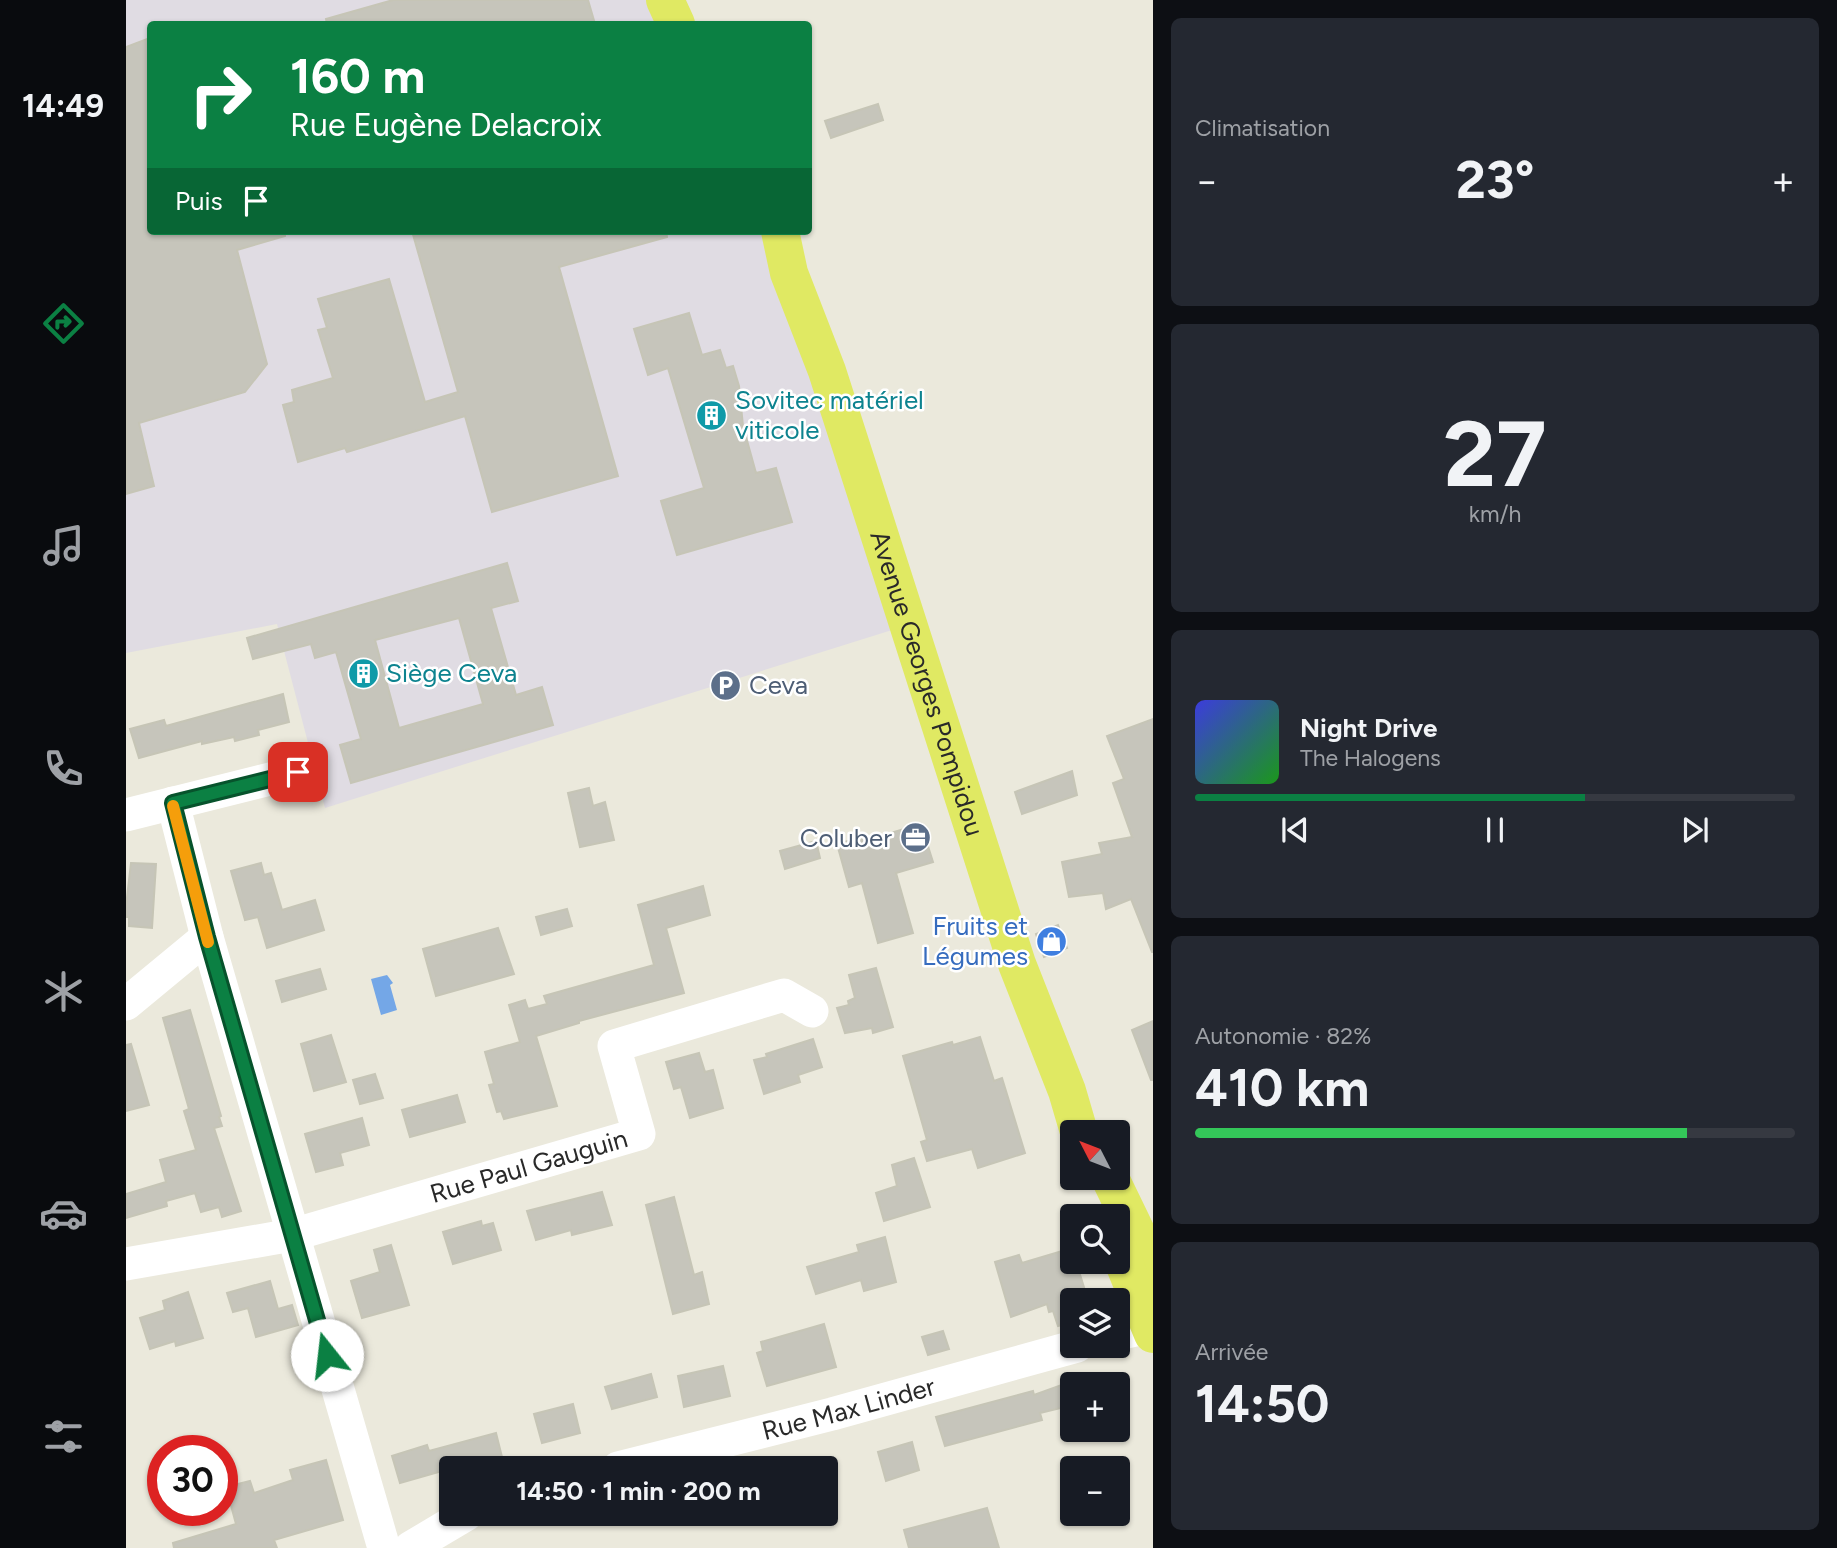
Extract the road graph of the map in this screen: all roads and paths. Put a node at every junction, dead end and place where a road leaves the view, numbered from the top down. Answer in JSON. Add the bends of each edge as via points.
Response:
{"nodes":[{"id":1,"x":665,"y":0,"type":"edge"},
{"id":2,"x":692,"y":0,"type":"edge"},
{"id":3,"x":675,"y":21,"type":"edge"},
{"id":4,"x":698,"y":21,"type":"edge"},
{"id":5,"x":766,"y":235,"type":"edge"},
{"id":6,"x":781,"y":235,"type":"edge"},
{"id":7,"x":789,"y":273,"type":"junction"},
{"id":8,"x":298,"y":772,"type":"dead end"},
{"id":9,"x":173,"y":803,"type":"junction"},
{"id":10,"x":126,"y":815,"type":"edge"},
{"id":11,"x":207,"y":937,"type":"junction"},
{"id":12,"x":126,"y":1004,"type":"edge"},
{"id":13,"x":812,"y":1011,"type":"dead end"},
{"id":14,"x":1067,"y":1091,"type":"junction"},
{"id":15,"x":1075,"y":1120,"type":"edge"},
{"id":16,"x":1082,"y":1120,"type":"edge"},
{"id":17,"x":1116,"y":1190,"type":"edge"},
{"id":18,"x":292,"y":1235,"type":"junction"},
{"id":19,"x":126,"y":1264,"type":"edge"},
{"id":20,"x":1153,"y":1267,"type":"edge"},
{"id":21,"x":1126,"y":1274,"type":"edge"},
{"id":22,"x":1143,"y":1330,"type":"edge"},
{"id":23,"x":1060,"y":1351,"type":"edge"},
{"id":24,"x":666,"y":1456,"type":"edge"},
{"id":25,"x":447,"y":1526,"type":"edge"},
{"id":26,"x":384,"y":1548,"type":"edge"},
{"id":27,"x":410,"y":1548,"type":"edge"}],
"edges":[{"from":1,"to":3,"type":"main road"},
{"from":2,"to":4,"type":"main road"},
{"from":5,"to":7,"type":"main road","name":"Avenue Georges Pompidou"},
{"from":6,"to":7,"type":"main road","name":"Avenue Georges Pompidou"},
{"from":7,"to":14,"type":"main road","name":"Avenue Georges Pompidou","via":[[827,371],[1017,964]]},
{"from":8,"to":9,"type":"street"},
{"from":9,"to":10,"type":"street"},
{"from":9,"to":11,"type":"street"},
{"from":11,"to":12,"type":"street"},
{"from":11,"to":18,"type":"street"},
{"from":13,"to":18,"type":"street","name":"Rue Paul Gauguin","via":[[784,995],[614,1046],[639,1134]]},
{"from":14,"to":15,"type":"main road","name":"Avenue Georges Pompidou"},
{"from":14,"to":16,"type":"main road","name":"Avenue Georges Pompidou"},
{"from":17,"to":20,"type":"main road"},
{"from":18,"to":19,"type":"street","name":"Rue Paul Gauguin"},
{"from":18,"to":26,"type":"street"},
{"from":21,"to":22,"type":"main road"},
{"from":23,"to":24,"type":"street","name":"Rue Max Linder"},
{"from":25,"to":27,"type":"street"}]}
